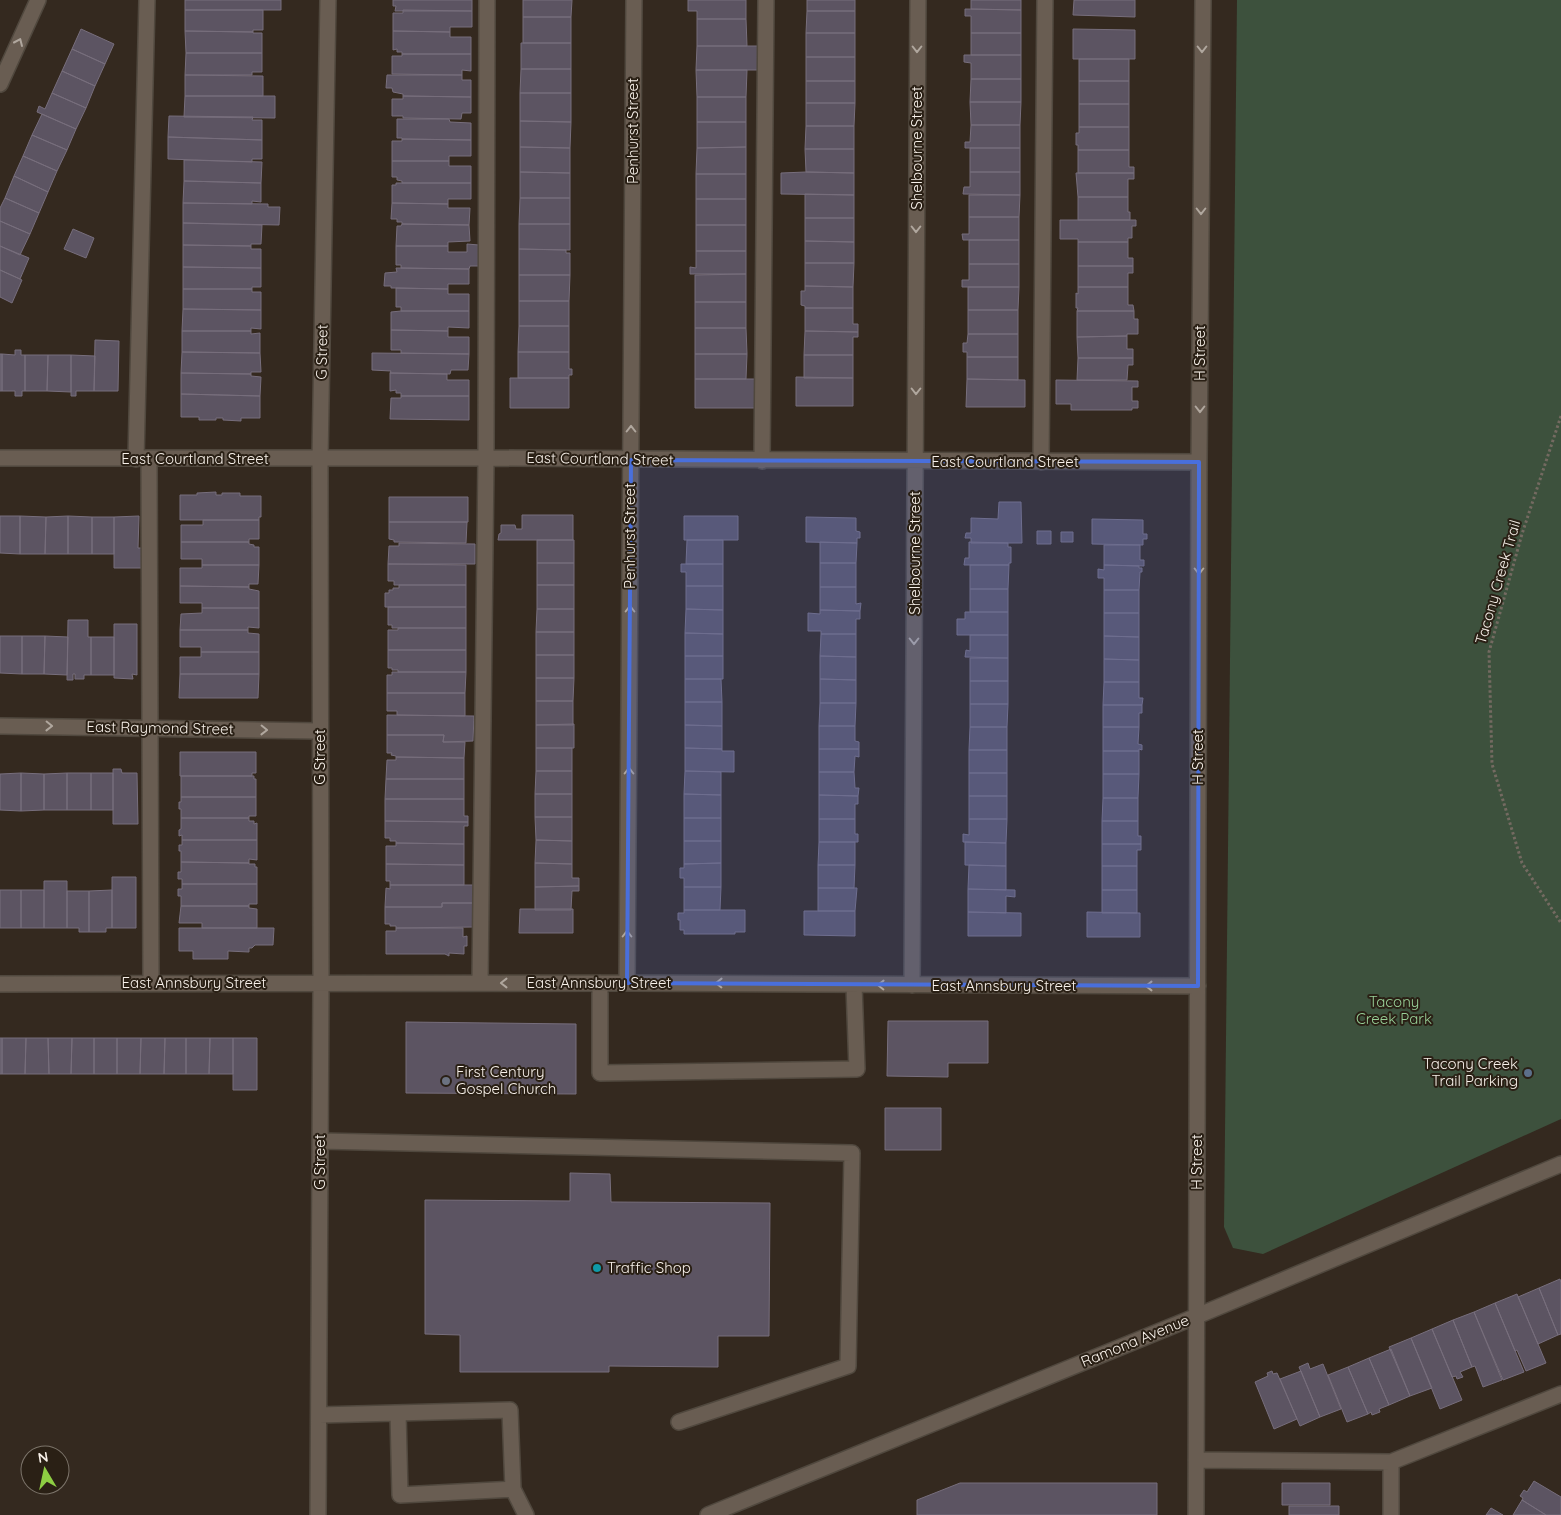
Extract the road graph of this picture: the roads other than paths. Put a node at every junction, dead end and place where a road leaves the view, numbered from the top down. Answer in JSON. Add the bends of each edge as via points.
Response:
{"nodes":[{"id":1,"x":38,"y":0,"type":"edge"},
{"id":2,"x":147,"y":0,"type":"edge"},
{"id":3,"x":328,"y":0,"type":"edge"},
{"id":4,"x":487,"y":0,"type":"edge"},
{"id":5,"x":634,"y":0,"type":"edge"},
{"id":6,"x":766,"y":0,"type":"edge"},
{"id":7,"x":918,"y":0,"type":"edge"},
{"id":8,"x":1045,"y":0,"type":"edge"},
{"id":9,"x":1202,"y":0,"type":"edge"},
{"id":10,"x":0,"y":84,"type":"edge"},
{"id":11,"x":0,"y":458,"type":"edge"},
{"id":12,"x":142,"y":458,"type":"junction"},
{"id":13,"x":486,"y":458,"type":"junction"},
{"id":14,"x":320,"y":459,"type":"junction"},
{"id":15,"x":631,"y":460,"type":"junction"},
{"id":16,"x":762,"y":460,"type":"junction"},
{"id":17,"x":915,"y":461,"type":"junction"},
{"id":18,"x":1042,"y":462,"type":"junction"},
{"id":19,"x":1199,"y":462,"type":"junction"},
{"id":20,"x":0,"y":726,"type":"edge"},
{"id":21,"x":150,"y":728,"type":"junction"},
{"id":22,"x":320,"y":731,"type":"junction"},
{"id":23,"x":151,"y":983,"type":"junction"},
{"id":24,"x":321,"y":983,"type":"junction"},
{"id":25,"x":480,"y":983,"type":"junction"},
{"id":26,"x":600,"y":983,"type":"junction"},
{"id":27,"x":627,"y":983,"type":"junction"},
{"id":28,"x":0,"y":984,"type":"edge"},
{"id":29,"x":854,"y":985,"type":"junction"},
{"id":30,"x":912,"y":986,"type":"junction"},
{"id":31,"x":1198,"y":986,"type":"junction"},
{"id":32,"x":320,"y":1141,"type":"junction"},
{"id":33,"x":1561,"y":1164,"type":"edge"},
{"id":34,"x":1197,"y":1316,"type":"junction"},
{"id":35,"x":1561,"y":1394,"type":"edge"},
{"id":36,"x":398,"y":1413,"type":"junction"},
{"id":37,"x":319,"y":1415,"type":"junction"},
{"id":38,"x":679,"y":1422,"type":"dead end"},
{"id":39,"x":1196,"y":1460,"type":"junction"},
{"id":40,"x":1391,"y":1462,"type":"junction"},
{"id":41,"x":513,"y":1489,"type":"junction"},
{"id":42,"x":318,"y":1515,"type":"edge"},
{"id":43,"x":526,"y":1515,"type":"edge"},
{"id":44,"x":708,"y":1515,"type":"edge"},
{"id":45,"x":1196,"y":1515,"type":"edge"},
{"id":46,"x":1391,"y":1515,"type":"edge"}],
"edges":[{"from":10,"to":1,"type":"street","one_way":true},
{"from":2,"to":12,"type":"street"},
{"from":3,"to":14,"type":"street","name":"G Street"},
{"from":4,"to":13,"type":"street"},
{"from":15,"to":5,"type":"street","name":"Penhurst Street","one_way":true},
{"from":6,"to":16,"type":"street"},
{"from":7,"to":17,"type":"street","name":"Shelbourne Street","one_way":true},
{"from":8,"to":18,"type":"street"},
{"from":9,"to":19,"type":"street","name":"H Street","one_way":true},
{"from":11,"to":12,"type":"street","name":"East Courtland Street"},
{"from":12,"to":14,"type":"street","name":"East Courtland Street"},
{"from":12,"to":21,"type":"street"},
{"from":13,"to":14,"type":"street","name":"East Courtland Street"},
{"from":13,"to":15,"type":"street","name":"East Courtland Street"},
{"from":13,"to":25,"type":"street"},
{"from":14,"to":22,"type":"street","name":"G Street"},
{"from":15,"to":16,"type":"street","name":"East Courtland Street"},
{"from":27,"to":15,"type":"street","name":"Penhurst Street","one_way":true},
{"from":16,"to":17,"type":"street","name":"East Courtland Street"},
{"from":17,"to":18,"type":"street","name":"East Courtland Street"},
{"from":17,"to":30,"type":"street","name":"Shelbourne Street","one_way":true},
{"from":18,"to":19,"type":"street","name":"East Courtland Street"},
{"from":19,"to":31,"type":"street","name":"H Street","one_way":true},
{"from":20,"to":21,"type":"street","name":"East Raymond Street","one_way":true},
{"from":21,"to":22,"type":"street","name":"East Raymond Street","one_way":true},
{"from":21,"to":23,"type":"street"},
{"from":22,"to":24,"type":"street","name":"G Street"},
{"from":23,"to":24,"type":"street","name":"East Annsbury Street"},
{"from":23,"to":28,"type":"street","name":"East Annsbury Street"},
{"from":24,"to":25,"type":"street","name":"East Annsbury Street"},
{"from":24,"to":32,"type":"street","name":"G Street"},
{"from":26,"to":25,"type":"street","name":"East Annsbury Street","one_way":true},
{"from":26,"to":27,"type":"street","name":"East Annsbury Street"},
{"from":26,"to":29,"type":"street","via":[[600,1073],[857,1069]]},
{"from":29,"to":27,"type":"street","name":"East Annsbury Street","one_way":true},
{"from":30,"to":29,"type":"street","name":"East Annsbury Street","one_way":true},
{"from":31,"to":30,"type":"street","name":"East Annsbury Street","one_way":true},
{"from":31,"to":34,"type":"street","name":"H Street"},
{"from":32,"to":37,"type":"street","name":"G Street"},
{"from":32,"to":38,"type":"street","via":[[852,1153],[848,1366]]},
{"from":33,"to":34,"type":"street","name":"Ramona Avenue"},
{"from":34,"to":39,"type":"street","name":"H Street"},
{"from":34,"to":44,"type":"street","name":"Ramona Avenue"},
{"from":35,"to":40,"type":"street"},
{"from":36,"to":37,"type":"street"},
{"from":36,"to":41,"type":"street","via":[[510,1410]]},
{"from":36,"to":41,"type":"street","via":[[400,1495]]},
{"from":37,"to":42,"type":"street","name":"G Street"},
{"from":39,"to":40,"type":"street"},
{"from":39,"to":45,"type":"street","name":"H Street"},
{"from":40,"to":46,"type":"street"},
{"from":41,"to":43,"type":"street"}]}
